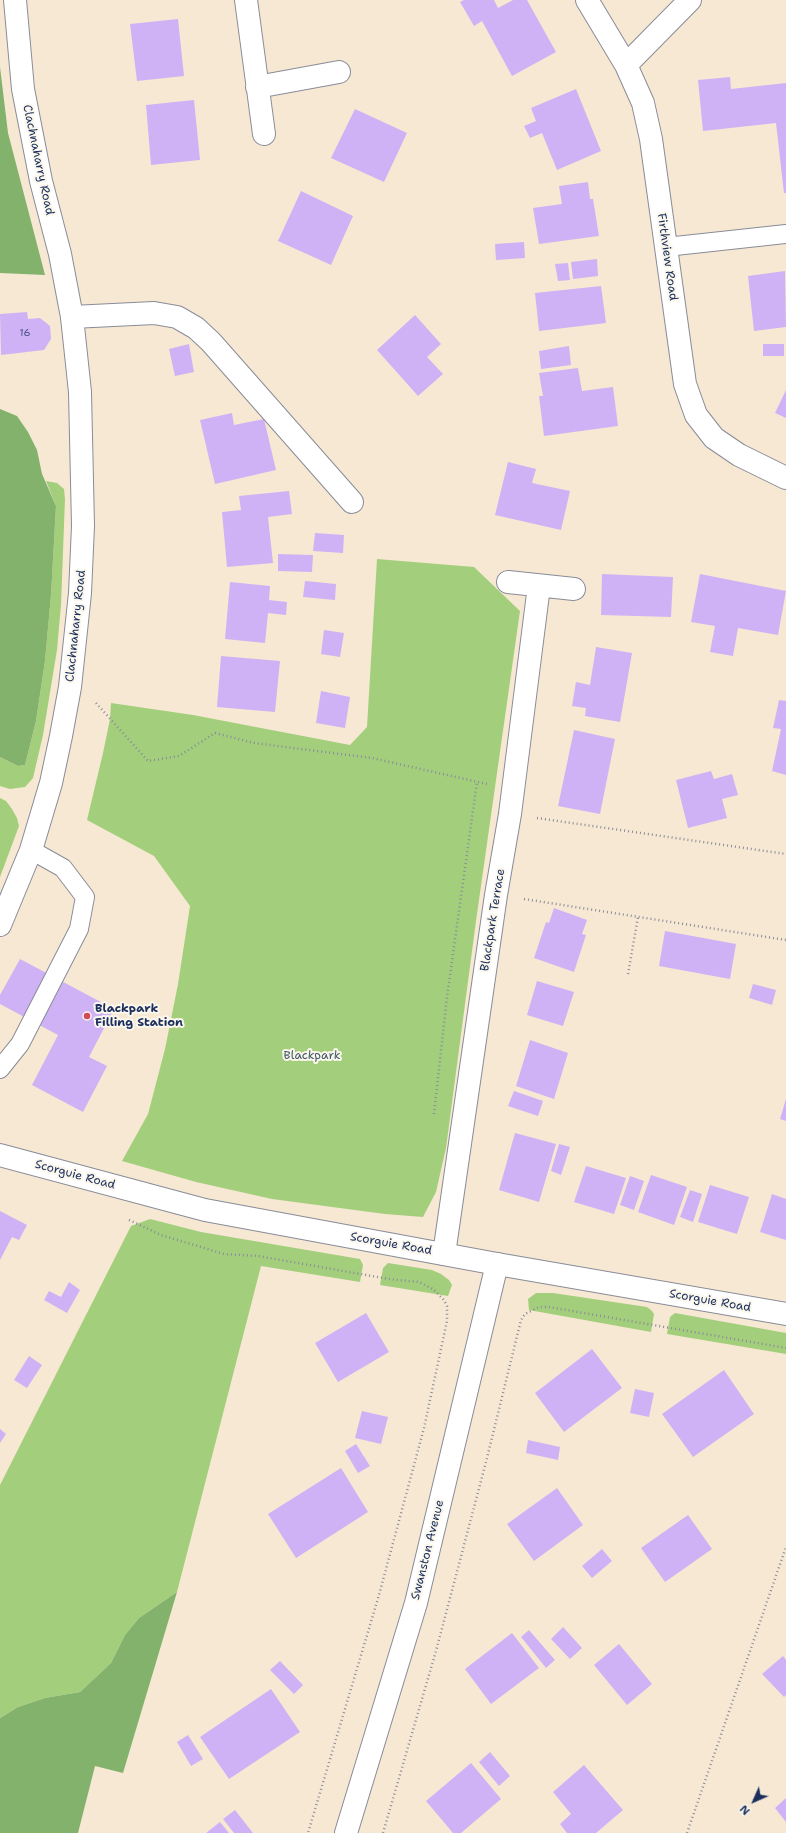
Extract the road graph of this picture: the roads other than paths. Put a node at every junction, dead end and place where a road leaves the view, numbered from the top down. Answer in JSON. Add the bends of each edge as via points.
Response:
{"nodes":[{"id":1,"x":14,"y":0,"type":"edge"},
{"id":2,"x":246,"y":0,"type":"edge"},
{"id":3,"x":587,"y":0,"type":"edge"},
{"id":4,"x":690,"y":0,"type":"edge"},
{"id":5,"x":626,"y":65,"type":"junction"},
{"id":6,"x":339,"y":72,"type":"dead end"},
{"id":7,"x":257,"y":87,"type":"junction"},
{"id":8,"x":264,"y":134,"type":"dead end"},
{"id":9,"x":786,"y":234,"type":"edge"},
{"id":10,"x":666,"y":247,"type":"junction"},
{"id":11,"x":72,"y":318,"type":"junction"},
{"id":12,"x":786,"y":478,"type":"edge"},
{"id":13,"x":352,"y":502,"type":"dead end"},
{"id":14,"x":508,"y":582,"type":"dead end"},
{"id":15,"x":539,"y":586,"type":"junction"},
{"id":16,"x":574,"y":589,"type":"dead end"},
{"id":17,"x":31,"y":850,"type":"junction"},
{"id":18,"x":0,"y":925,"type":"edge"},
{"id":19,"x":0,"y":1069,"type":"edge"},
{"id":20,"x":0,"y":1156,"type":"edge"},
{"id":21,"x":444,"y":1254,"type":"junction"},
{"id":22,"x":497,"y":1264,"type":"junction"},
{"id":23,"x":786,"y":1314,"type":"edge"},
{"id":24,"x":346,"y":1833,"type":"edge"}],
"edges":[{"from":1,"to":11,"type":"street","name":"Clachnaharry Road","via":[[25,97]]},
{"from":2,"to":7,"type":"street"},
{"from":3,"to":5,"type":"street","name":"Firthview Road"},
{"from":4,"to":5,"type":"street"},
{"from":5,"to":10,"type":"street","name":"Firthview Road","via":[[643,103],[651,139]]},
{"from":6,"to":7,"type":"street"},
{"from":7,"to":8,"type":"street"},
{"from":9,"to":10,"type":"lane"},
{"from":10,"to":12,"type":"street","name":"Firthview Road","via":[[685,384],[696,415],[714,438],[739,455]]},
{"from":11,"to":13,"type":"street","via":[[154,313],[177,318],[196,328]]},
{"from":11,"to":17,"type":"street","name":"Clachnaharry Road","via":[[80,392],[83,526],[80,593],[71,676],[61,736],[51,783]]},
{"from":14,"to":15,"type":"street"},
{"from":15,"to":16,"type":"street"},
{"from":15,"to":21,"type":"street","name":"Blackpark Terrace","via":[[510,814]]},
{"from":17,"to":18,"type":"street","name":"Clachnaharry Road"},
{"from":17,"to":19,"type":"lane","via":[[63,868],[85,897],[79,929],[20,1044]]},
{"from":20,"to":21,"type":"street","name":"Scorguie Road","via":[[205,1210]]},
{"from":21,"to":22,"type":"street","name":"Scorguie Road"},
{"from":22,"to":23,"type":"street","name":"Scorguie Road"},
{"from":22,"to":24,"type":"street","name":"Swanston Avenue","via":[[416,1603]]}]}
